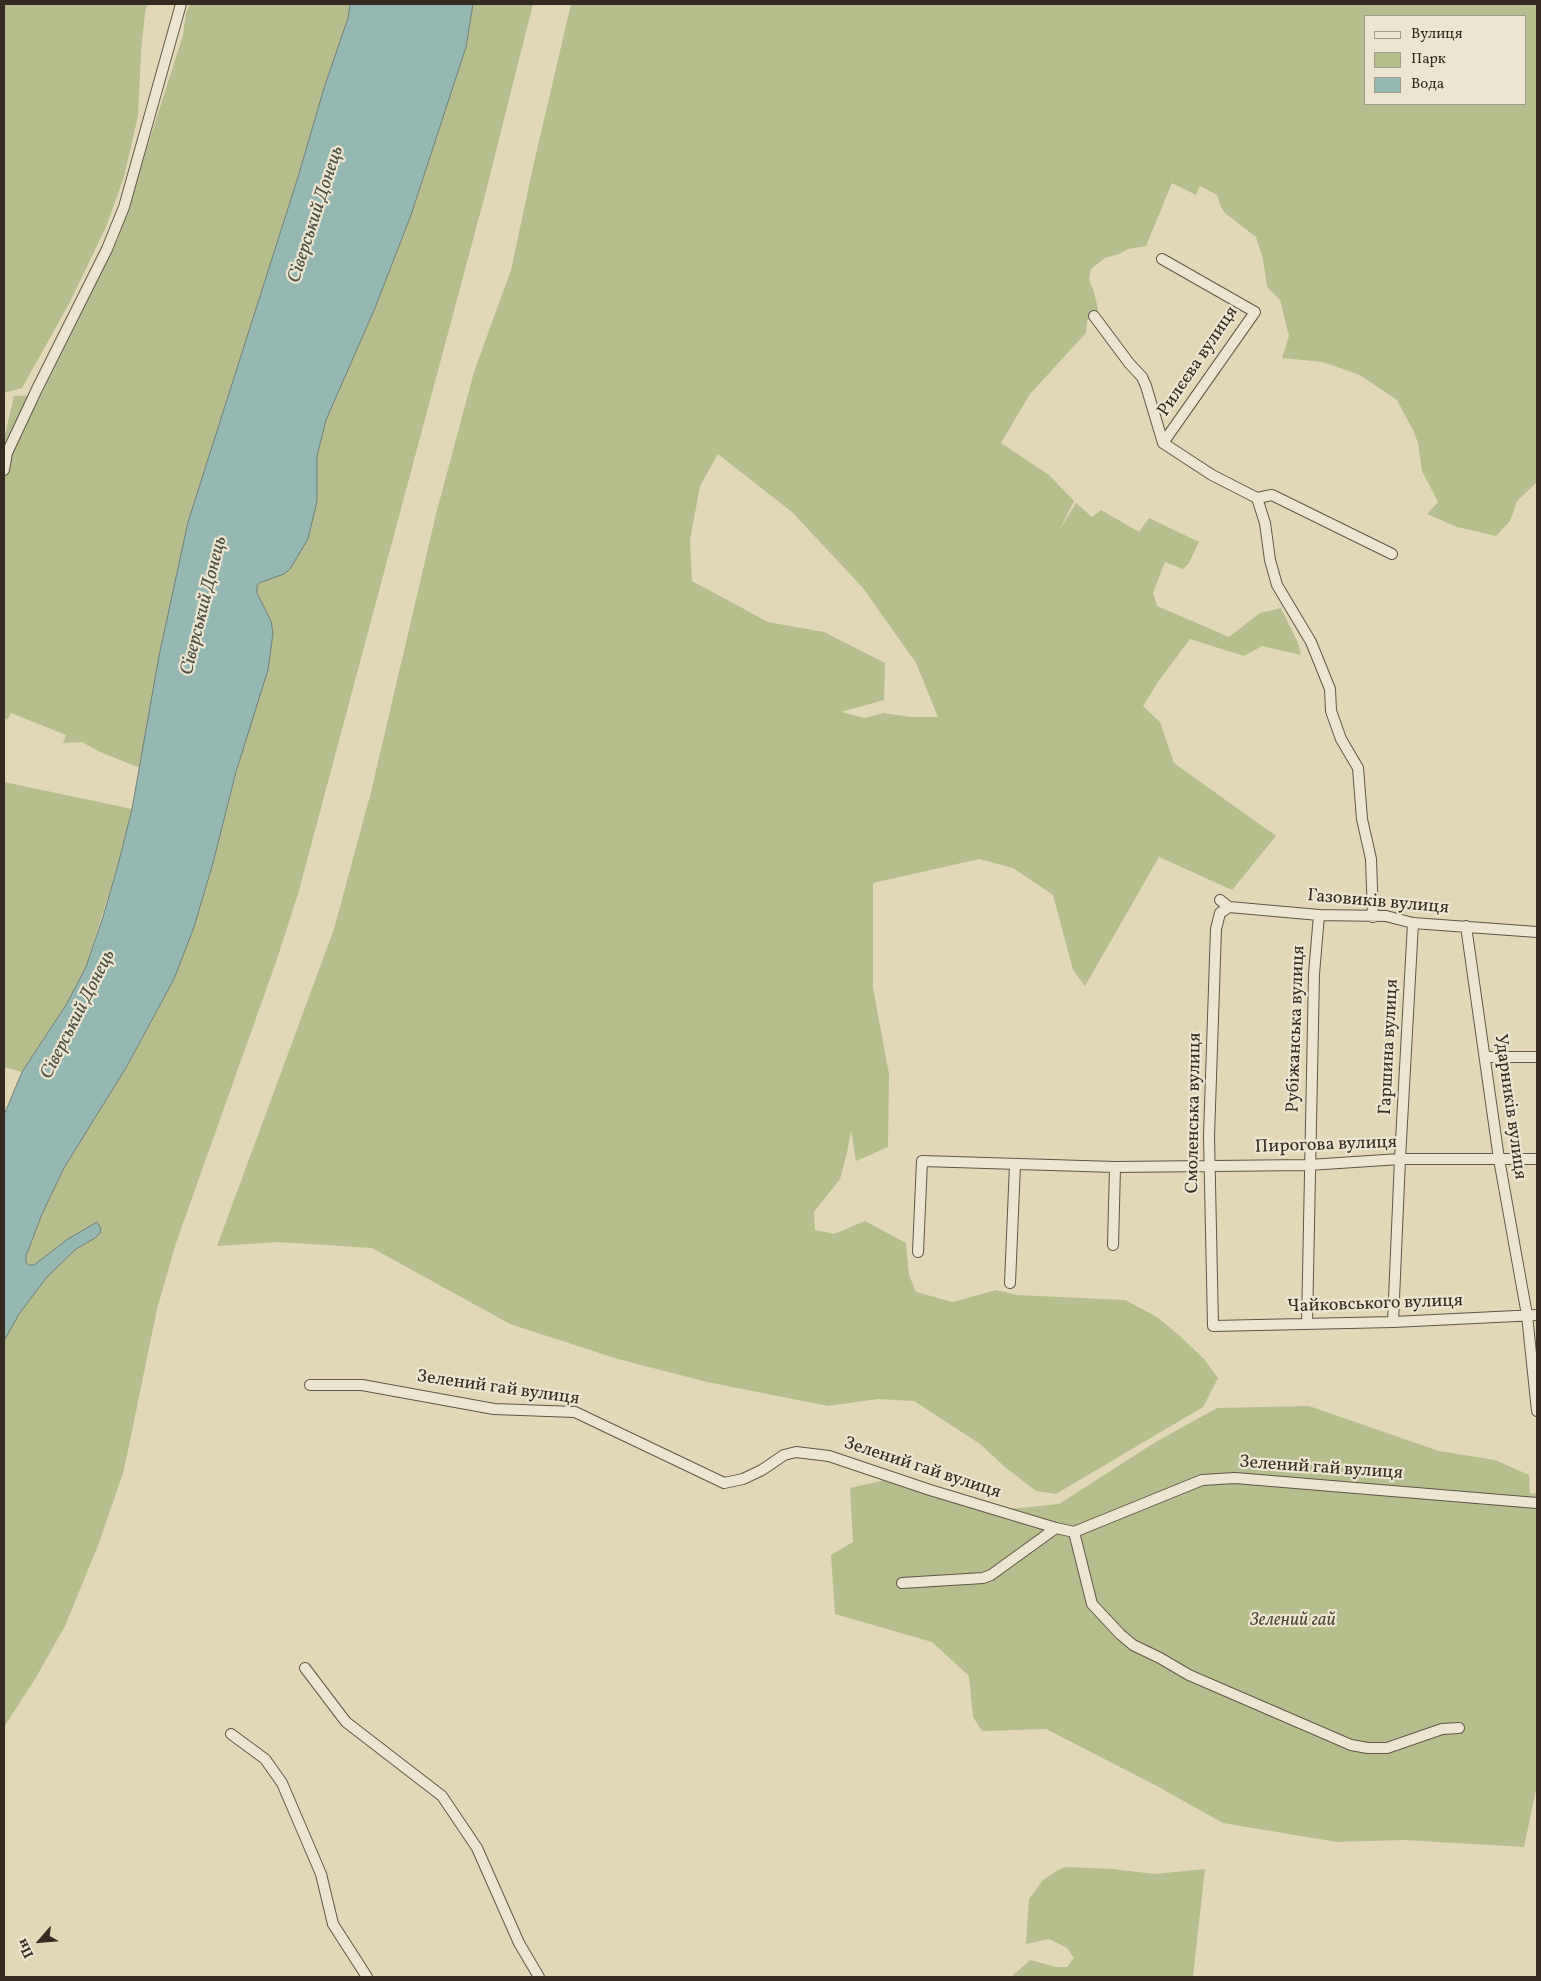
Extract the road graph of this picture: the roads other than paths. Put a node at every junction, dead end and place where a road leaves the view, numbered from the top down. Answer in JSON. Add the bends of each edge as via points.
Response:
{"nodes":[{"id":1,"x":181,"y":4,"type":"edge"},
{"id":2,"x":1162,"y":259,"type":"dead end"},
{"id":3,"x":1094,"y":316,"type":"dead end"},
{"id":4,"x":1163,"y":444,"type":"junction"},
{"id":5,"x":4,"y":470,"type":"edge"},
{"id":6,"x":1257,"y":498,"type":"junction"},
{"id":7,"x":1392,"y":554,"type":"dead end"},
{"id":8,"x":1220,"y":900,"type":"dead end"},
{"id":9,"x":1229,"y":907,"type":"junction"},
{"id":10,"x":1319,"y":915,"type":"junction"},
{"id":11,"x":1372,"y":917,"type":"junction"},
{"id":12,"x":1413,"y":923,"type":"junction"},
{"id":13,"x":1466,"y":926,"type":"junction"},
{"id":14,"x":1537,"y":932,"type":"edge"},
{"id":15,"x":1485,"y":1057,"type":"junction"},
{"id":16,"x":1537,"y":1057,"type":"edge"},
{"id":17,"x":1537,"y":1158,"type":"edge"},
{"id":18,"x":1400,"y":1159,"type":"junction"},
{"id":19,"x":1499,"y":1159,"type":"junction"},
{"id":20,"x":1015,"y":1165,"type":"junction"},
{"id":21,"x":1309,"y":1165,"type":"junction"},
{"id":22,"x":1209,"y":1166,"type":"junction"},
{"id":23,"x":1116,"y":1168,"type":"junction"},
{"id":24,"x":1113,"y":1245,"type":"dead end"},
{"id":25,"x":918,"y":1252,"type":"dead end"},
{"id":26,"x":1010,"y":1283,"type":"dead end"},
{"id":27,"x":1532,"y":1315,"type":"edge"},
{"id":28,"x":1393,"y":1322,"type":"junction"},
{"id":29,"x":1307,"y":1324,"type":"junction"},
{"id":30,"x":1214,"y":1326,"type":"joint"},
{"id":31,"x":310,"y":1385,"type":"dead end"},
{"id":32,"x":1537,"y":1411,"type":"edge"},
{"id":33,"x":1537,"y":1503,"type":"edge"},
{"id":34,"x":1056,"y":1528,"type":"junction"},
{"id":35,"x":1074,"y":1532,"type":"junction"},
{"id":36,"x":902,"y":1583,"type":"dead end"},
{"id":37,"x":305,"y":1668,"type":"dead end"},
{"id":38,"x":1460,"y":1728,"type":"dead end"},
{"id":39,"x":231,"y":1734,"type":"dead end"},
{"id":40,"x":367,"y":1977,"type":"edge"},
{"id":41,"x":539,"y":1977,"type":"edge"}],
"edges":[{"from":1,"to":5,"type":"street","via":[[124,207],[107,250],[15,437]]},
{"from":2,"to":4,"type":"street","name":"Рилєєва вулиця","via":[[1255,312]]},
{"from":3,"to":4,"type":"street","name":"Рилєєва вулиця","via":[[1142,376]]},
{"from":4,"to":6,"type":"street","name":"Рилєєва вулиця"},
{"from":6,"to":7,"type":"street","name":"Рилєєва вулиця","via":[[1272,495]]},
{"from":6,"to":11,"type":"street","via":[[1277,586],[1311,642],[1330,690],[1331,711],[1341,740],[1358,768],[1362,819],[1371,858]]},
{"from":8,"to":9,"type":"street"},
{"from":9,"to":10,"type":"street","name":"Газовиків вулиця"},
{"from":9,"to":22,"type":"street","name":"Смоленська вулиця","via":[[1220,913],[1216,930]]},
{"from":10,"to":11,"type":"street","name":"Газовиків вулиця"},
{"from":10,"to":21,"type":"street","name":"Рубіжанська вулиця","via":[[1314,974]]},
{"from":11,"to":12,"type":"street","name":"Газовиків вулиця","via":[[1386,916]]},
{"from":12,"to":13,"type":"street","name":"Газовиків вулиця"},
{"from":12,"to":18,"type":"street","name":"Гаршина вулиця"},
{"from":13,"to":14,"type":"street","name":"Газовиків вулиця"},
{"from":13,"to":15,"type":"street","name":"Ударників вулиця"},
{"from":15,"to":16,"type":"street"},
{"from":15,"to":19,"type":"street","name":"Ударників вулиця"},
{"from":17,"to":19,"type":"street","name":"Пирогова вулиця"},
{"from":18,"to":19,"type":"street","name":"Пирогова вулиця"},
{"from":18,"to":21,"type":"street","name":"Пирогова вулиця"},
{"from":18,"to":28,"type":"street","name":"Гаршина вулиця"},
{"from":19,"to":27,"type":"street","name":"Ударників вулиця"},
{"from":20,"to":23,"type":"street","name":"Пирогова вулиця"},
{"from":20,"to":25,"type":"street","name":"Пирогова вулиця","via":[[922,1161]]},
{"from":20,"to":26,"type":"street"},
{"from":21,"to":22,"type":"street","name":"Пирогова вулиця"},
{"from":21,"to":29,"type":"street","name":"Рубіжанська вулиця"},
{"from":22,"to":23,"type":"street","name":"Пирогова вулиця"},
{"from":22,"to":30,"type":"street","name":"Смоленська вулиця"},
{"from":23,"to":24,"type":"street"},
{"from":27,"to":28,"type":"street","name":"Чайковського вулиця"},
{"from":27,"to":32,"type":"street","name":"Ударників вулиця"},
{"from":28,"to":29,"type":"street","name":"Чайковського вулиця"},
{"from":29,"to":30,"type":"street","name":"Чайковського вулиця"},
{"from":31,"to":34,"type":"street","name":"Зелений гай вулиця","via":[[362,1385],[494,1409],[575,1412],[724,1482],[743,1480],[784,1455],[796,1452],[829,1456]]},
{"from":33,"to":35,"type":"street","name":"Зелений гай вулиця","via":[[1235,1478],[1202,1480]]},
{"from":34,"to":35,"type":"street","name":"Зелений гай вулиця"},
{"from":34,"to":36,"type":"street","via":[[983,1578]]},
{"from":35,"to":38,"type":"street","via":[[1092,1604],[1133,1646],[1189,1675],[1351,1745],[1387,1748],[1442,1729]]},
{"from":37,"to":41,"type":"street","via":[[346,1722],[442,1796],[477,1848],[519,1944]]},
{"from":39,"to":40,"type":"street","via":[[265,1760],[282,1783],[321,1874],[333,1924]]}]}
